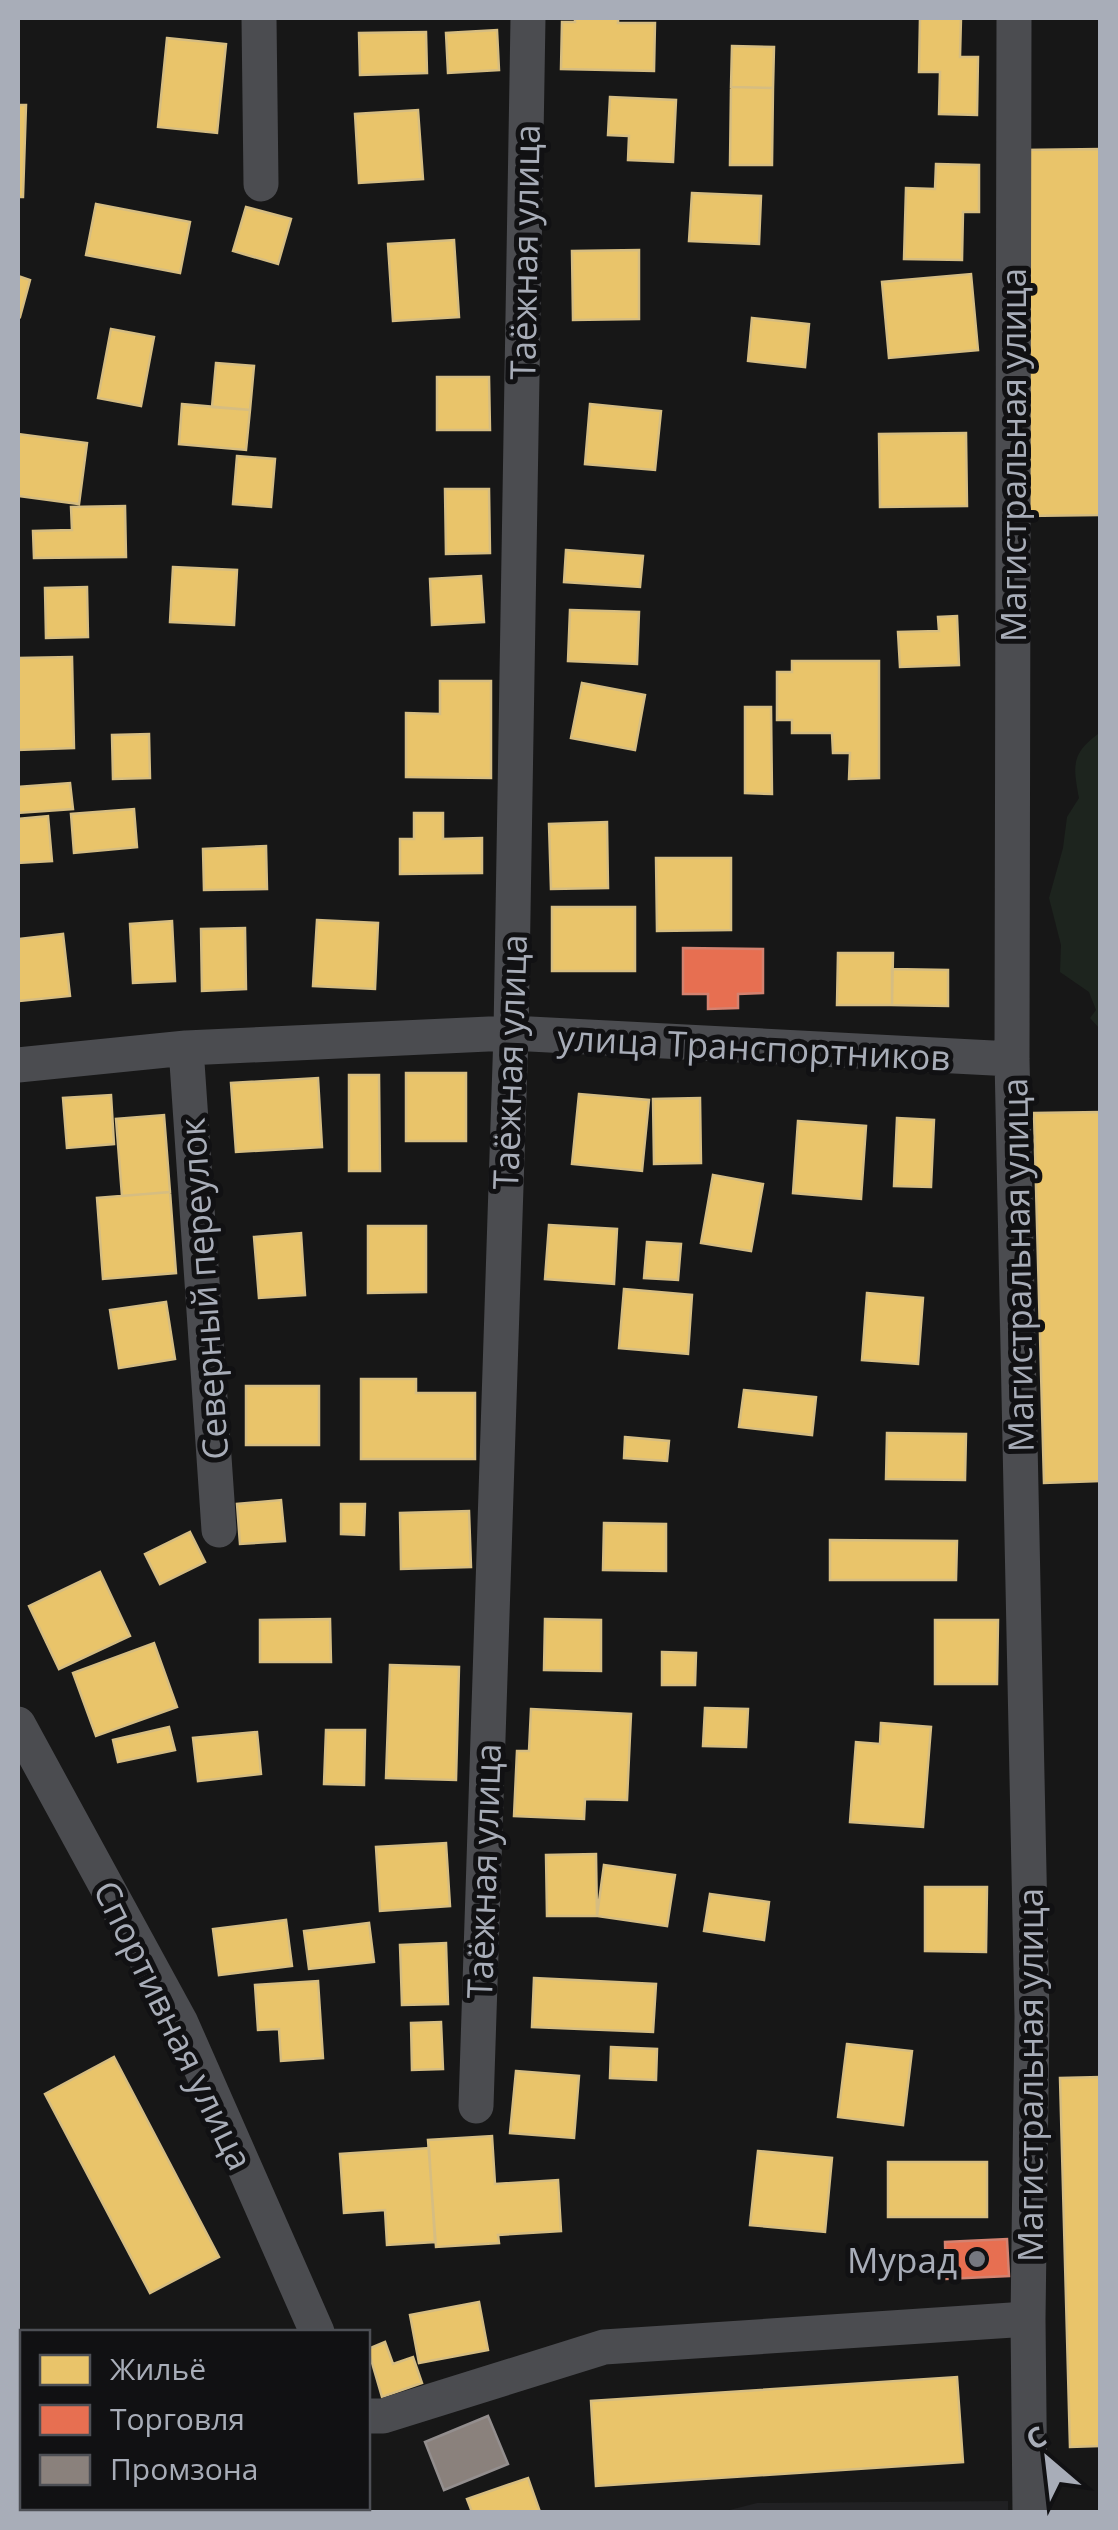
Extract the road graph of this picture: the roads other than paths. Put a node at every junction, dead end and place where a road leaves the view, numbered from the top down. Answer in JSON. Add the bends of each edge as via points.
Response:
{"nodes":[{"id":1,"x":260,"y":18,"type":"edge"},
{"id":2,"x":528,"y":18,"type":"edge"},
{"id":3,"x":1014,"y":18,"type":"edge"},
{"id":4,"x":261,"y":184,"type":"dead end"},
{"id":5,"x":511,"y":1033,"type":"junction"},
{"id":6,"x":186,"y":1048,"type":"junction"},
{"id":7,"x":1012,"y":1059,"type":"junction"},
{"id":8,"x":18,"y":1065,"type":"edge"},
{"id":9,"x":219,"y":1530,"type":"dead end"},
{"id":10,"x":18,"y":1724,"type":"edge"},
{"id":11,"x":476,"y":2106,"type":"dead end"},
{"id":12,"x":1028,"y":2319,"type":"junction"},
{"id":13,"x":316,"y":2330,"type":"edge"},
{"id":14,"x":370,"y":2416,"type":"edge"},
{"id":15,"x":1030,"y":2512,"type":"edge"}],
"edges":[{"from":1,"to":4,"type":"street"},
{"from":2,"to":5,"type":"street","name":"Таёжная улица"},
{"from":3,"to":7,"type":"street","name":"Магистральная улица"},
{"from":5,"to":6,"type":"street","name":"улица Транспортников"},
{"from":5,"to":7,"type":"street","name":"улица Транспортников"},
{"from":5,"to":11,"type":"street","name":"Таёжная улица"},
{"from":6,"to":8,"type":"street","name":"улица Транспортников"},
{"from":6,"to":9,"type":"street","name":"Северный переулок"},
{"from":7,"to":12,"type":"street","name":"Магистральная улица","via":[[1032,2016]]},
{"from":10,"to":13,"type":"street","name":"Спортивная улица","via":[[181,2023]]},
{"from":12,"to":14,"type":"street","via":[[604,2348]]},
{"from":12,"to":15,"type":"street","name":"Магистральная улица"}]}
